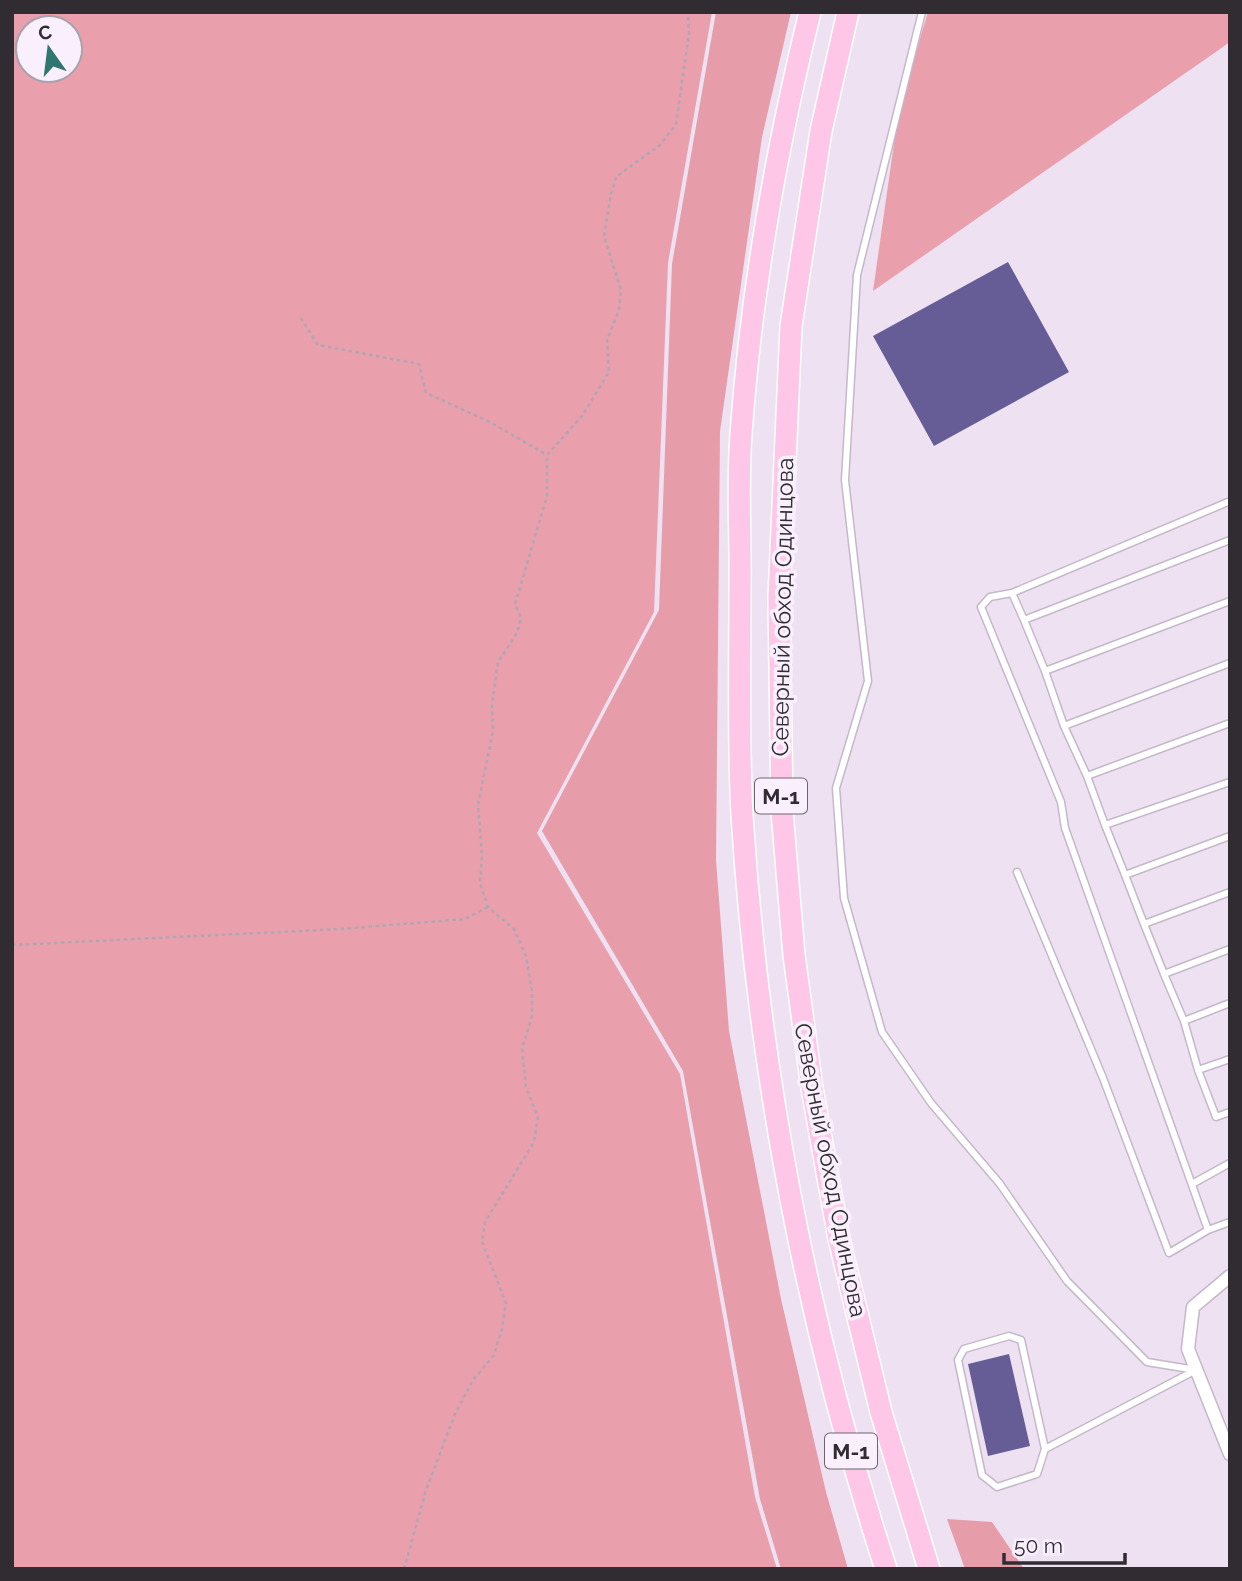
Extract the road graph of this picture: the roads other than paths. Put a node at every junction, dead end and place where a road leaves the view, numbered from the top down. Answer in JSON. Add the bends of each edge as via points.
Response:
{"nodes":[{"id":1,"x":810,"y":12,"type":"edge"},
{"id":2,"x":848,"y":12,"type":"edge"},
{"id":3,"x":922,"y":12,"type":"edge"},
{"id":4,"x":1229,"y":503,"type":"edge"},
{"id":5,"x":1230,"y":540,"type":"edge"},
{"id":6,"x":1012,"y":593,"type":"junction"},
{"id":7,"x":1230,"y":601,"type":"edge"},
{"id":8,"x":1024,"y":620,"type":"junction"},
{"id":9,"x":1230,"y":663,"type":"edge"},
{"id":10,"x":1045,"y":671,"type":"junction"},
{"id":11,"x":1230,"y":723,"type":"edge"},
{"id":12,"x":1064,"y":726,"type":"junction"},
{"id":13,"x":1087,"y":776,"type":"junction"},
{"id":14,"x":1230,"y":782,"type":"edge"},
{"id":15,"x":1105,"y":825,"type":"junction"},
{"id":16,"x":1230,"y":836,"type":"edge"},
{"id":17,"x":1017,"y":872,"type":"dead end"},
{"id":18,"x":1125,"y":875,"type":"junction"},
{"id":19,"x":1230,"y":892,"type":"edge"},
{"id":20,"x":1144,"y":925,"type":"junction"},
{"id":21,"x":1230,"y":949,"type":"edge"},
{"id":22,"x":1164,"y":974,"type":"junction"},
{"id":23,"x":1230,"y":1003,"type":"edge"},
{"id":24,"x":1184,"y":1021,"type":"junction"},
{"id":25,"x":1230,"y":1059,"type":"edge"},
{"id":26,"x":1198,"y":1070,"type":"junction"},
{"id":27,"x":1230,"y":1112,"type":"edge"},
{"id":28,"x":1230,"y":1163,"type":"edge"},
{"id":29,"x":1192,"y":1184,"type":"junction"},
{"id":30,"x":1230,"y":1222,"type":"edge"},
{"id":31,"x":1208,"y":1230,"type":"junction"},
{"id":32,"x":1226,"y":1277,"type":"edge"},
{"id":33,"x":1196,"y":1370,"type":"junction"},
{"id":34,"x":1045,"y":1448,"type":"junction"},
{"id":35,"x":1230,"y":1454,"type":"edge"},
{"id":36,"x":886,"y":1569,"type":"edge"},
{"id":37,"x":929,"y":1569,"type":"edge"}],
"edges":[{"from":1,"to":36,"type":"highway","name":"Северный обход Одинцова","number":"М-1","via":[[782,128],[740,437],[743,817],[774,1098],[800,1245],[843,1421]]},
{"from":2,"to":37,"type":"highway","name":"Северный обход Одинцова","number":"М-1","via":[[821,131],[791,326],[779,597],[782,811],[794,955],[839,1238],[881,1412]]},
{"from":3,"to":33,"type":"lane","via":[[857,275],[845,480],[868,681],[836,788],[844,898],[883,1032],[931,1103],[1000,1185],[1067,1281],[1138,1353],[1147,1362]]},
{"from":4,"to":6,"type":"lane"},
{"from":5,"to":8,"type":"lane"},
{"from":6,"to":8,"type":"lane"},
{"from":6,"to":29,"type":"lane","via":[[990,597],[981,607],[1061,802],[1065,828]]},
{"from":7,"to":10,"type":"lane"},
{"from":8,"to":10,"type":"lane"},
{"from":9,"to":12,"type":"lane"},
{"from":10,"to":12,"type":"lane"},
{"from":11,"to":13,"type":"lane"},
{"from":12,"to":13,"type":"lane"},
{"from":13,"to":15,"type":"lane"},
{"from":14,"to":15,"type":"lane"},
{"from":15,"to":18,"type":"lane"},
{"from":16,"to":18,"type":"lane"},
{"from":17,"to":31,"type":"lane","via":[[1103,1078],[1169,1253]]},
{"from":18,"to":20,"type":"lane"},
{"from":19,"to":20,"type":"lane"},
{"from":20,"to":22,"type":"lane"},
{"from":21,"to":22,"type":"lane"},
{"from":22,"to":24,"type":"lane"},
{"from":23,"to":24,"type":"lane"},
{"from":24,"to":26,"type":"lane"},
{"from":25,"to":26,"type":"lane"},
{"from":26,"to":27,"type":"lane","via":[[1216,1117]]},
{"from":28,"to":29,"type":"lane"},
{"from":29,"to":31,"type":"lane"},
{"from":30,"to":31,"type":"lane"},
{"from":32,"to":33,"type":"street","via":[[1193,1307],[1188,1349]]},
{"from":33,"to":34,"type":"lane"},
{"from":33,"to":35,"type":"street"},
{"from":34,"to":34,"type":"lane","via":[[1037,1474],[997,1487],[982,1475],[958,1360],[964,1349],[1009,1336],[1021,1340]]}]}
